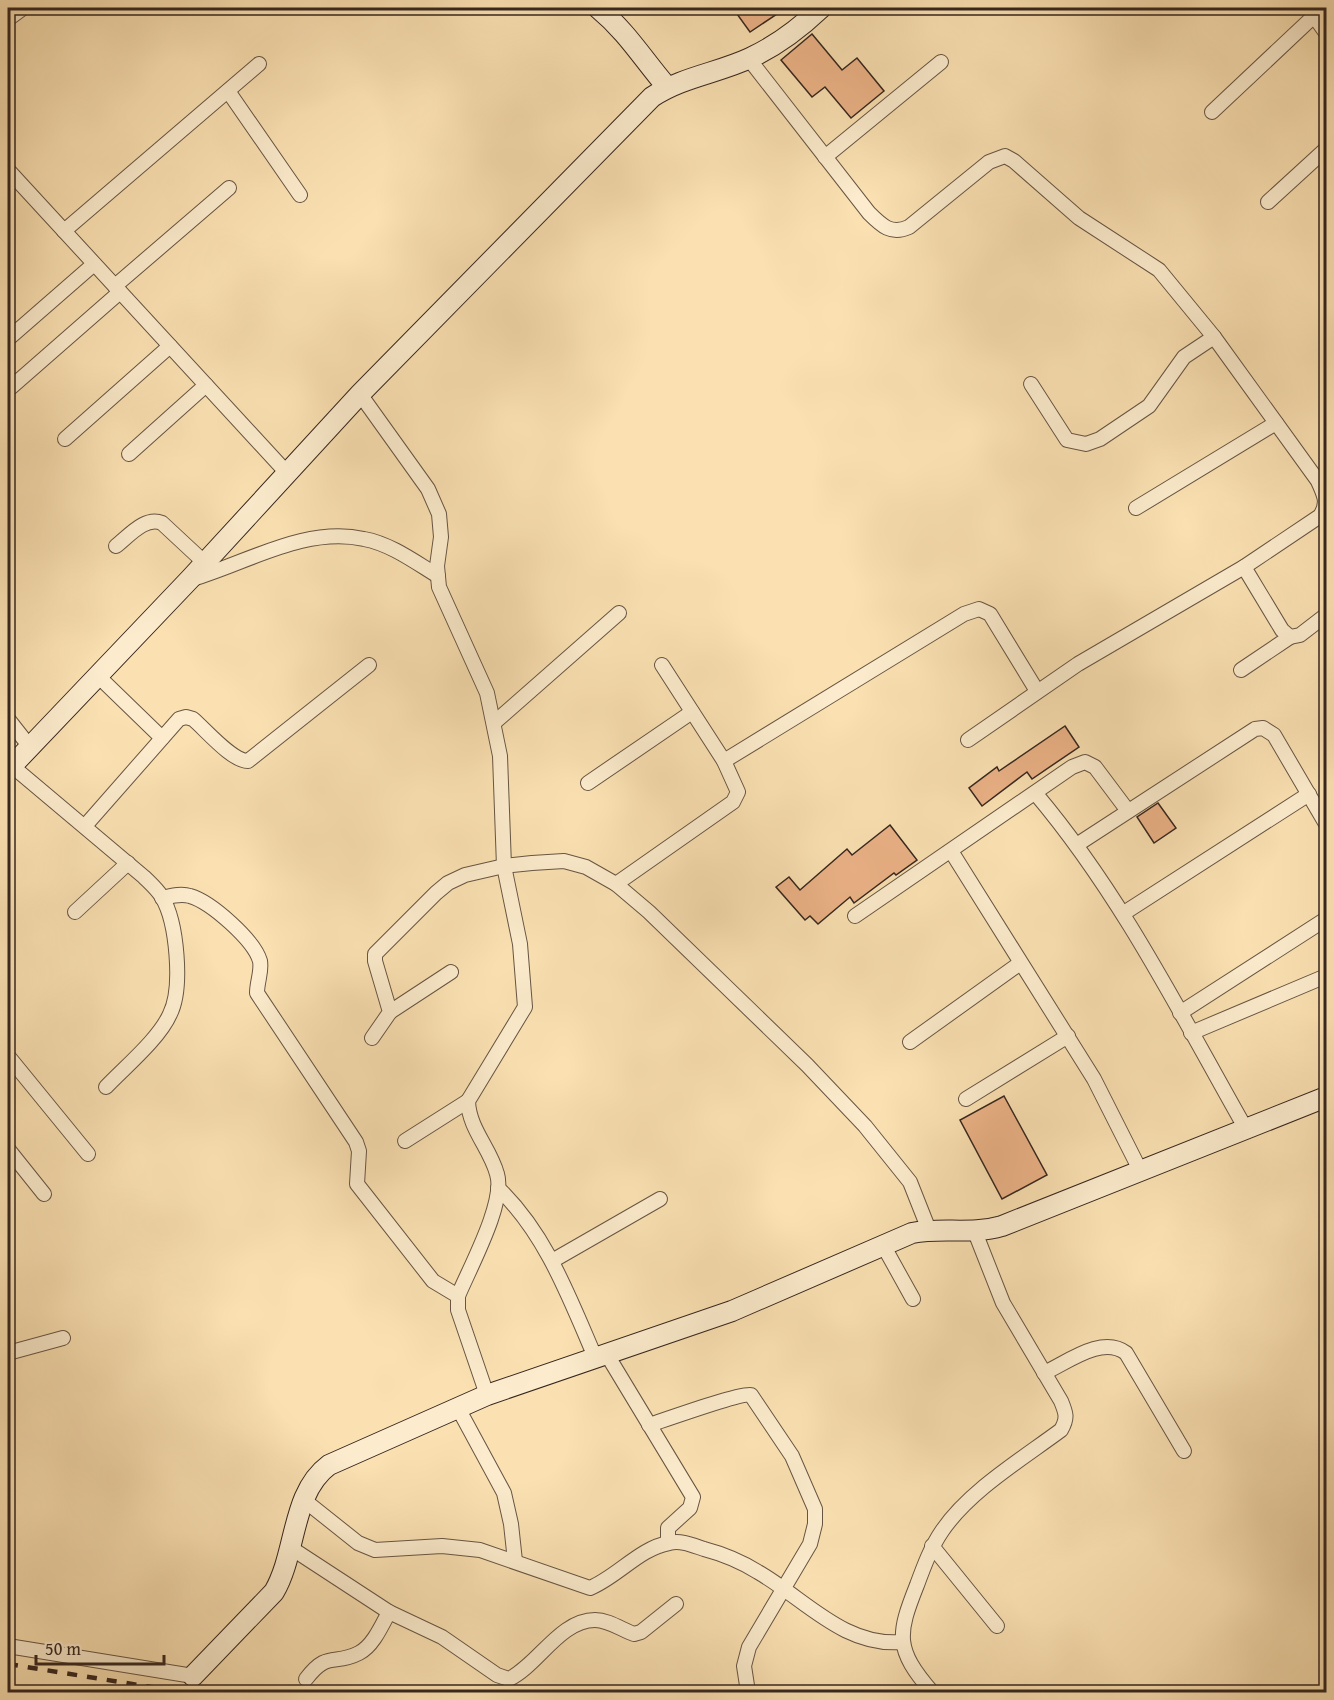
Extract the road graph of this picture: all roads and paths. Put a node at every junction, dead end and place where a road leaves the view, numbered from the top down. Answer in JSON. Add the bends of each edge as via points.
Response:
{"nodes":[{"id":1,"x":23,"y":8,"type":"edge"},
{"id":2,"x":598,"y":8,"type":"edge"},
{"id":3,"x":821,"y":8,"type":"edge"},
{"id":4,"x":1313,"y":12,"type":"edge"},
{"id":5,"x":8,"y":19,"type":"edge"},
{"id":6,"x":1326,"y":33,"type":"edge"},
{"id":7,"x":749,"y":59,"type":"junction"},
{"id":8,"x":941,"y":62,"type":"dead end"},
{"id":9,"x":259,"y":64,"type":"dead end"},
{"id":10,"x":667,"y":87,"type":"junction"},
{"id":11,"x":228,"y":90,"type":"junction"},
{"id":12,"x":1212,"y":112,"type":"dead end"},
{"id":13,"x":1326,"y":149,"type":"edge"},
{"id":14,"x":825,"y":157,"type":"junction"},
{"id":15,"x":9,"y":175,"type":"edge"},
{"id":16,"x":229,"y":188,"type":"dead end"},
{"id":17,"x":300,"y":195,"type":"dead end"},
{"id":18,"x":1268,"y":202,"type":"dead end"},
{"id":19,"x":64,"y":231,"type":"junction"},
{"id":20,"x":94,"y":264,"type":"junction"},
{"id":21,"x":117,"y":289,"type":"junction"},
{"id":22,"x":1214,"y":337,"type":"junction"},
{"id":23,"x":8,"y":339,"type":"edge"},
{"id":24,"x":170,"y":346,"type":"junction"},
{"id":25,"x":1031,"y":384,"type":"dead end"},
{"id":26,"x":206,"y":385,"type":"junction"},
{"id":27,"x":8,"y":390,"type":"edge"},
{"id":28,"x":360,"y":394,"type":"junction"},
{"id":29,"x":1276,"y":423,"type":"junction"},
{"id":30,"x":65,"y":439,"type":"dead end"},
{"id":31,"x":129,"y":454,"type":"dead end"},
{"id":32,"x":288,"y":474,"type":"junction"},
{"id":33,"x":1136,"y":508,"type":"dead end"},
{"id":34,"x":116,"y":546,"type":"dead end"},
{"id":35,"x":206,"y":563,"type":"junction"},
{"id":36,"x":1244,"y":567,"type":"junction"},
{"id":37,"x":438,"y":576,"type":"junction"},
{"id":38,"x":190,"y":579,"type":"junction"},
{"id":39,"x":619,"y":613,"type":"dead end"},
{"id":40,"x":1326,"y":615,"type":"edge"},
{"id":41,"x":1290,"y":637,"type":"junction"},
{"id":42,"x":369,"y":665,"type":"dead end"},
{"id":43,"x":662,"y":665,"type":"dead end"},
{"id":44,"x":1241,"y":670,"type":"dead end"},
{"id":45,"x":98,"y":676,"type":"junction"},
{"id":46,"x":1037,"y":691,"type":"junction"},
{"id":47,"x":692,"y":712,"type":"junction"},
{"id":48,"x":8,"y":719,"type":"edge"},
{"id":49,"x":495,"y":722,"type":"junction"},
{"id":50,"x":162,"y":738,"type":"junction"},
{"id":51,"x":968,"y":740,"type":"dead end"},
{"id":52,"x":30,"y":747,"type":"junction"},
{"id":53,"x":724,"y":761,"type":"junction"},
{"id":54,"x":10,"y":768,"type":"edge"},
{"id":55,"x":588,"y":783,"type":"dead end"},
{"id":56,"x":1036,"y":794,"type":"junction"},
{"id":57,"x":1309,"y":794,"type":"junction"},
{"id":58,"x":1128,"y":811,"type":"junction"},
{"id":59,"x":1326,"y":824,"type":"edge"},
{"id":60,"x":85,"y":826,"type":"junction"},
{"id":61,"x":1078,"y":844,"type":"junction"},
{"id":62,"x":951,"y":851,"type":"junction"},
{"id":63,"x":128,"y":863,"type":"junction"},
{"id":64,"x":504,"y":866,"type":"junction"},
{"id":65,"x":616,"y":884,"type":"junction"},
{"id":66,"x":162,"y":898,"type":"junction"},
{"id":67,"x":75,"y":912,"type":"dead end"},
{"id":68,"x":1124,"y":913,"type":"junction"},
{"id":69,"x":855,"y":916,"type":"dead end"},
{"id":70,"x":1326,"y":919,"type":"edge"},
{"id":71,"x":1019,"y":964,"type":"junction"},
{"id":72,"x":451,"y":972,"type":"dead end"},
{"id":73,"x":1326,"y":976,"type":"edge"},
{"id":74,"x":390,"y":1012,"type":"junction"},
{"id":75,"x":1180,"y":1013,"type":"junction"},
{"id":76,"x":1191,"y":1033,"type":"junction"},
{"id":77,"x":1068,"y":1036,"type":"junction"},
{"id":78,"x":372,"y":1038,"type":"dead end"},
{"id":79,"x":910,"y":1042,"type":"dead end"},
{"id":80,"x":8,"y":1056,"type":"edge"},
{"id":81,"x":106,"y":1087,"type":"dead end"},
{"id":82,"x":1326,"y":1097,"type":"edge"},
{"id":83,"x":966,"y":1099,"type":"dead end"},
{"id":84,"x":468,"y":1101,"type":"junction"},
{"id":85,"x":1247,"y":1131,"type":"junction"},
{"id":86,"x":405,"y":1140,"type":"dead end"},
{"id":87,"x":8,"y":1149,"type":"edge"},
{"id":88,"x":88,"y":1154,"type":"dead end"},
{"id":89,"x":1140,"y":1170,"type":"junction"},
{"id":90,"x":498,"y":1188,"type":"junction"},
{"id":91,"x":44,"y":1194,"type":"dead end"},
{"id":92,"x":660,"y":1199,"type":"dead end"},
{"id":93,"x":929,"y":1230,"type":"junction"},
{"id":94,"x":975,"y":1232,"type":"junction"},
{"id":95,"x":883,"y":1245,"type":"junction"},
{"id":96,"x":552,"y":1261,"type":"junction"},
{"id":97,"x":458,"y":1296,"type":"junction"},
{"id":98,"x":913,"y":1299,"type":"dead end"},
{"id":99,"x":63,"y":1338,"type":"dead end"},
{"id":100,"x":8,"y":1353,"type":"edge"},
{"id":101,"x":600,"y":1355,"type":"junction"},
{"id":102,"x":1044,"y":1373,"type":"junction"},
{"id":103,"x":487,"y":1395,"type":"junction"},
{"id":104,"x":458,"y":1408,"type":"junction"},
{"id":105,"x":649,"y":1425,"type":"junction"},
{"id":106,"x":1184,"y":1451,"type":"dead end"},
{"id":107,"x":304,"y":1500,"type":"junction"},
{"id":108,"x":668,"y":1543,"type":"junction"},
{"id":109,"x":932,"y":1546,"type":"junction"},
{"id":110,"x":291,"y":1548,"type":"junction"},
{"id":111,"x":515,"y":1561,"type":"junction"},
{"id":112,"x":784,"y":1590,"type":"junction"},
{"id":113,"x":676,"y":1604,"type":"dead end"},
{"id":114,"x":389,"y":1612,"type":"junction"},
{"id":115,"x":997,"y":1626,"type":"dead end"},
{"id":116,"x":902,"y":1642,"type":"junction"},
{"id":117,"x":8,"y":1646,"type":"edge"},
{"id":118,"x":193,"y":1676,"type":"joint"},
{"id":119,"x":306,"y":1679,"type":"dead end"},
{"id":120,"x":748,"y":1692,"type":"edge"},
{"id":121,"x":932,"y":1692,"type":"edge"}],
"edges":[{"from":1,"to":5,"type":"street"},
{"from":2,"to":10,"type":"street","via":[[632,40]]},
{"from":3,"to":7,"type":"street","via":[[777,43]]},
{"from":4,"to":6,"type":"street"},
{"from":4,"to":12,"type":"street"},
{"from":7,"to":10,"type":"street"},
{"from":7,"to":14,"type":"street"},
{"from":8,"to":14,"type":"street"},
{"from":9,"to":11,"type":"street"},
{"from":10,"to":28,"type":"street","via":[[592,155]]},
{"from":11,"to":17,"type":"street"},
{"from":11,"to":19,"type":"street"},
{"from":13,"to":18,"type":"street"},
{"from":14,"to":22,"type":"street","via":[[874,219],[899,231],[990,162],[1005,156],[1085,223],[1159,270]]},
{"from":15,"to":19,"type":"street"},
{"from":16,"to":21,"type":"street"},
{"from":19,"to":20,"type":"street"},
{"from":20,"to":21,"type":"street"},
{"from":20,"to":23,"type":"street"},
{"from":21,"to":24,"type":"street"},
{"from":21,"to":27,"type":"street"},
{"from":22,"to":25,"type":"street","via":[[1184,357],[1149,406],[1086,444],[1067,440]]},
{"from":22,"to":29,"type":"street"},
{"from":24,"to":26,"type":"street"},
{"from":24,"to":30,"type":"street"},
{"from":26,"to":31,"type":"street"},
{"from":26,"to":32,"type":"street"},
{"from":28,"to":32,"type":"street"},
{"from":28,"to":37,"type":"street","via":[[428,489],[439,514]]},
{"from":29,"to":33,"type":"street"},
{"from":29,"to":36,"type":"street","via":[[1318,481],[1326,507],[1320,516]]},
{"from":32,"to":35,"type":"street"},
{"from":34,"to":35,"type":"street","via":[[146,522],[155,520]]},
{"from":35,"to":38,"type":"street"},
{"from":36,"to":41,"type":"street"},
{"from":36,"to":46,"type":"street"},
{"from":37,"to":38,"type":"street","via":[[387,547],[364,539],[318,537]]},
{"from":37,"to":49,"type":"street","via":[[445,605],[487,693]]},
{"from":38,"to":45,"type":"street"},
{"from":39,"to":49,"type":"street"},
{"from":40,"to":41,"type":"street"},
{"from":41,"to":44,"type":"street"},
{"from":42,"to":50,"type":"street","via":[[248,761],[241,761],[194,719],[179,719]]},
{"from":43,"to":47,"type":"street"},
{"from":45,"to":50,"type":"street"},
{"from":45,"to":52,"type":"street"},
{"from":46,"to":51,"type":"street"},
{"from":46,"to":53,"type":"street","via":[[990,614],[979,609],[964,614]]},
{"from":47,"to":53,"type":"street"},
{"from":47,"to":55,"type":"street"},
{"from":48,"to":52,"type":"street"},
{"from":49,"to":64,"type":"street"},
{"from":50,"to":60,"type":"street"},
{"from":52,"to":54,"type":"street"},
{"from":53,"to":65,"type":"street","via":[[738,792],[733,802]]},
{"from":54,"to":60,"type":"street"},
{"from":56,"to":58,"type":"street","via":[[1085,762],[1095,767]]},
{"from":56,"to":61,"type":"street"},
{"from":56,"to":62,"type":"street"},
{"from":57,"to":58,"type":"street","via":[[1274,735],[1263,728],[1255,729]]},
{"from":57,"to":59,"type":"street"},
{"from":57,"to":68,"type":"street"},
{"from":58,"to":61,"type":"street"},
{"from":60,"to":63,"type":"street"},
{"from":61,"to":68,"type":"street"},
{"from":62,"to":69,"type":"street"},
{"from":62,"to":71,"type":"street"},
{"from":63,"to":66,"type":"street"},
{"from":63,"to":67,"type":"street"},
{"from":64,"to":65,"type":"street","via":[[564,861],[586,867]]},
{"from":64,"to":74,"type":"street","via":[[448,883],[380,947],[375,961]]},
{"from":64,"to":84,"type":"street","via":[[520,944],[525,1007]]},
{"from":65,"to":93,"type":"street","via":[[735,995],[865,1126],[910,1182]]},
{"from":66,"to":81,"type":"street","via":[[170,914],[175,941],[175,1002],[164,1025]]},
{"from":66,"to":97,"type":"street","via":[[188,895],[202,901],[252,947],[261,968],[257,993],[356,1142],[357,1184],[433,1281]]},
{"from":68,"to":75,"type":"street"},
{"from":70,"to":75,"type":"street"},
{"from":71,"to":77,"type":"street"},
{"from":71,"to":79,"type":"street"},
{"from":72,"to":74,"type":"street"},
{"from":73,"to":76,"type":"street"},
{"from":74,"to":78,"type":"street"},
{"from":75,"to":76,"type":"street"},
{"from":76,"to":85,"type":"street"},
{"from":77,"to":83,"type":"street"},
{"from":77,"to":89,"type":"street"},
{"from":80,"to":88,"type":"street"},
{"from":82,"to":85,"type":"street"},
{"from":84,"to":86,"type":"street"},
{"from":84,"to":90,"type":"street","via":[[476,1133],[498,1176]]},
{"from":85,"to":89,"type":"street"},
{"from":87,"to":91,"type":"street"},
{"from":89,"to":94,"type":"street","via":[[1002,1226]]},
{"from":90,"to":96,"type":"street","via":[[513,1202]]},
{"from":90,"to":97,"type":"street","via":[[495,1205]]},
{"from":92,"to":96,"type":"street"},
{"from":93,"to":94,"type":"street"},
{"from":93,"to":95,"type":"street"},
{"from":94,"to":102,"type":"street","via":[[1003,1303]]},
{"from":95,"to":98,"type":"street"},
{"from":95,"to":101,"type":"street","via":[[732,1311]]},
{"from":96,"to":101,"type":"street"},
{"from":97,"to":103,"type":"street","via":[[458,1311]]},
{"from":99,"to":100,"type":"street"},
{"from":101,"to":103,"type":"street"},
{"from":101,"to":105,"type":"street"},
{"from":102,"to":106,"type":"street","via":[[1103,1345],[1116,1346],[1126,1353]]},
{"from":102,"to":109,"type":"street","via":[[1066,1414],[1061,1430],[990,1483]]},
{"from":103,"to":104,"type":"street"},
{"from":104,"to":107,"type":"street","via":[[329,1465],[315,1475]]},
{"from":104,"to":111,"type":"street","via":[[504,1493]]},
{"from":105,"to":108,"type":"street","via":[[693,1497],[690,1508],[668,1528]]},
{"from":105,"to":112,"type":"street","via":[[746,1393],[756,1401],[792,1456],[814,1509],[813,1536]]},
{"from":107,"to":110,"type":"street"},
{"from":107,"to":111,"type":"street","via":[[358,1543],[375,1551],[454,1545]]},
{"from":108,"to":111,"type":"street","via":[[590,1588]]},
{"from":108,"to":112,"type":"street","via":[[681,1542],[737,1561]]},
{"from":109,"to":115,"type":"street"},
{"from":109,"to":116,"type":"street","via":[[905,1615]]},
{"from":110,"to":114,"type":"street"},
{"from":110,"to":118,"type":"street","via":[[274,1592]]},
{"from":112,"to":116,"type":"street","via":[[857,1636],[872,1642]]},
{"from":112,"to":120,"type":"street","via":[[749,1647],[744,1666]]},
{"from":113,"to":114,"type":"street","via":[[641,1632],[625,1631],[604,1621],[579,1623],[520,1674],[508,1679],[442,1637]]},
{"from":114,"to":119,"type":"street","via":[[366,1648],[350,1656],[322,1661]]},
{"from":116,"to":121,"type":"street","via":[[908,1658]]},
{"from":117,"to":118,"type":"street"}]}
